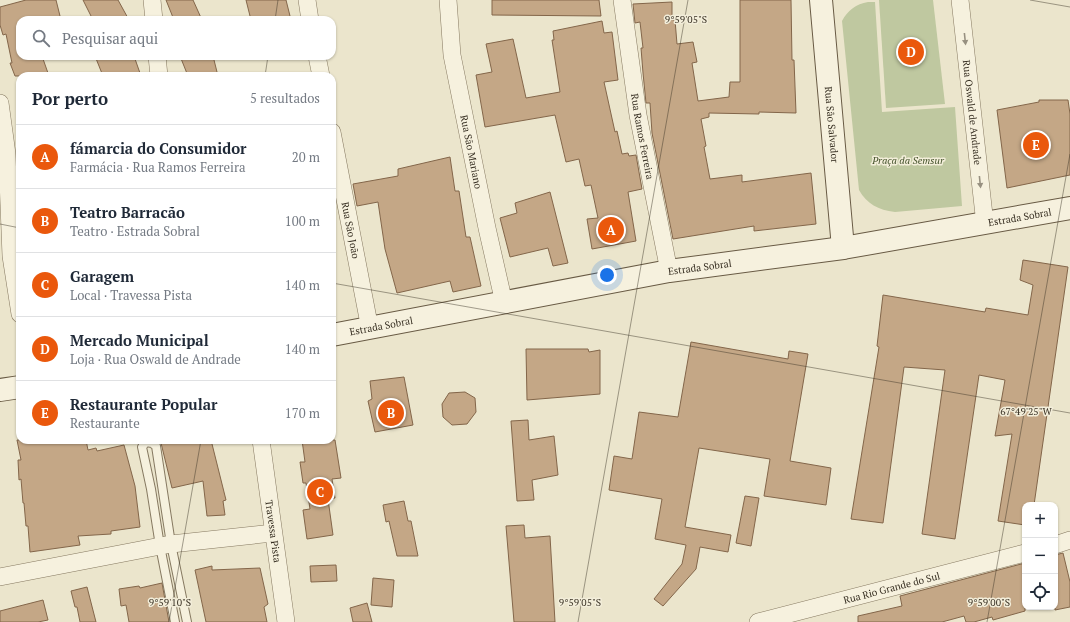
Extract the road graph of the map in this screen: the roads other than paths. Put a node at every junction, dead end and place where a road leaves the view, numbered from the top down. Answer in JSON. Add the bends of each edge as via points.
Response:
{"nodes":[{"id":1,"x":152,"y":0,"type":"edge"},
{"id":2,"x":307,"y":0,"type":"edge"},
{"id":3,"x":448,"y":0,"type":"edge"},
{"id":4,"x":622,"y":0,"type":"edge"},
{"id":5,"x":821,"y":0,"type":"edge"},
{"id":6,"x":960,"y":0,"type":"edge"},
{"id":7,"x":154,"y":16,"type":"edge"},
{"id":8,"x":309,"y":16,"type":"edge"},
{"id":9,"x":157,"y":60,"type":"edge"},
{"id":10,"x":318,"y":60,"type":"edge"},
{"id":11,"x":159,"y":72,"type":"edge"},
{"id":12,"x":320,"y":72,"type":"edge"},
{"id":13,"x":0,"y":103,"type":"edge"},
{"id":14,"x":336,"y":153,"type":"edge"},
{"id":15,"x":1070,"y":208,"type":"edge"},
{"id":16,"x":985,"y":224,"type":"junction"},
{"id":17,"x":843,"y":248,"type":"junction"},
{"id":18,"x":668,"y":271,"type":"junction"},
{"id":19,"x":16,"y":288,"type":"edge"},
{"id":20,"x":504,"y":303,"type":"junction"},
{"id":21,"x":370,"y":329,"type":"junction"},
{"id":22,"x":336,"y":334,"type":"edge"},
{"id":23,"x":16,"y":388,"type":"edge"},
{"id":24,"x":0,"y":390,"type":"edge"},
{"id":25,"x":144,"y":444,"type":"edge"},
{"id":26,"x":153,"y":444,"type":"edge"},
{"id":27,"x":262,"y":444,"type":"edge"},
{"id":28,"x":273,"y":533,"type":"junction"},
{"id":29,"x":1070,"y":540,"type":"edge"},
{"id":30,"x":1058,"y":544,"type":"edge"},
{"id":31,"x":165,"y":545,"type":"junction"},
{"id":32,"x":1022,"y":554,"type":"edge"},
{"id":33,"x":0,"y":577,"type":"edge"},
{"id":34,"x":175,"y":622,"type":"edge"},
{"id":35,"x":187,"y":622,"type":"edge"},
{"id":36,"x":286,"y":622,"type":"edge"},
{"id":37,"x":758,"y":622,"type":"edge"}],
"edges":[{"from":1,"to":7,"type":"street"},
{"from":2,"to":8,"type":"street"},
{"from":3,"to":20,"type":"street","name":"Rua São Mariano","via":[[452,55]]},
{"from":4,"to":18,"type":"street","name":"Rua Ramos Ferreira","via":[[638,115]]},
{"from":5,"to":17,"type":"street","name":"Rua São Salvador"},
{"from":6,"to":16,"type":"street","name":"Rua Oswald de Andrade","one_way":true},
{"from":9,"to":11,"type":"street"},
{"from":10,"to":12,"type":"street"},
{"from":13,"to":19,"type":"street","via":[[7,154],[11,256]]},
{"from":14,"to":21,"type":"street","name":"Rua São João"},
{"from":15,"to":16,"type":"street","name":"Estrada Sobral"},
{"from":16,"to":17,"type":"street","name":"Estrada Sobral"},
{"from":17,"to":18,"type":"street","name":"Estrada Sobral"},
{"from":18,"to":20,"type":"street","name":"Estrada Sobral"},
{"from":20,"to":21,"type":"street","name":"Estrada Sobral"},
{"from":21,"to":22,"type":"street","name":"Estrada Sobral"},
{"from":23,"to":24,"type":"street"},
{"from":25,"to":31,"type":"lane","via":[[142,447]]},
{"from":26,"to":31,"type":"lane","via":[[156,446]]},
{"from":27,"to":28,"type":"street","name":"Travessa Pista"},
{"from":28,"to":31,"type":"street"},
{"from":28,"to":36,"type":"street","name":"Travessa Pista"},
{"from":29,"to":30,"type":"street"},
{"from":31,"to":33,"type":"street"},
{"from":31,"to":34,"type":"lane"},
{"from":31,"to":35,"type":"lane"},
{"from":32,"to":37,"type":"street","name":"Rua Rio Grande do Sul"}]}
